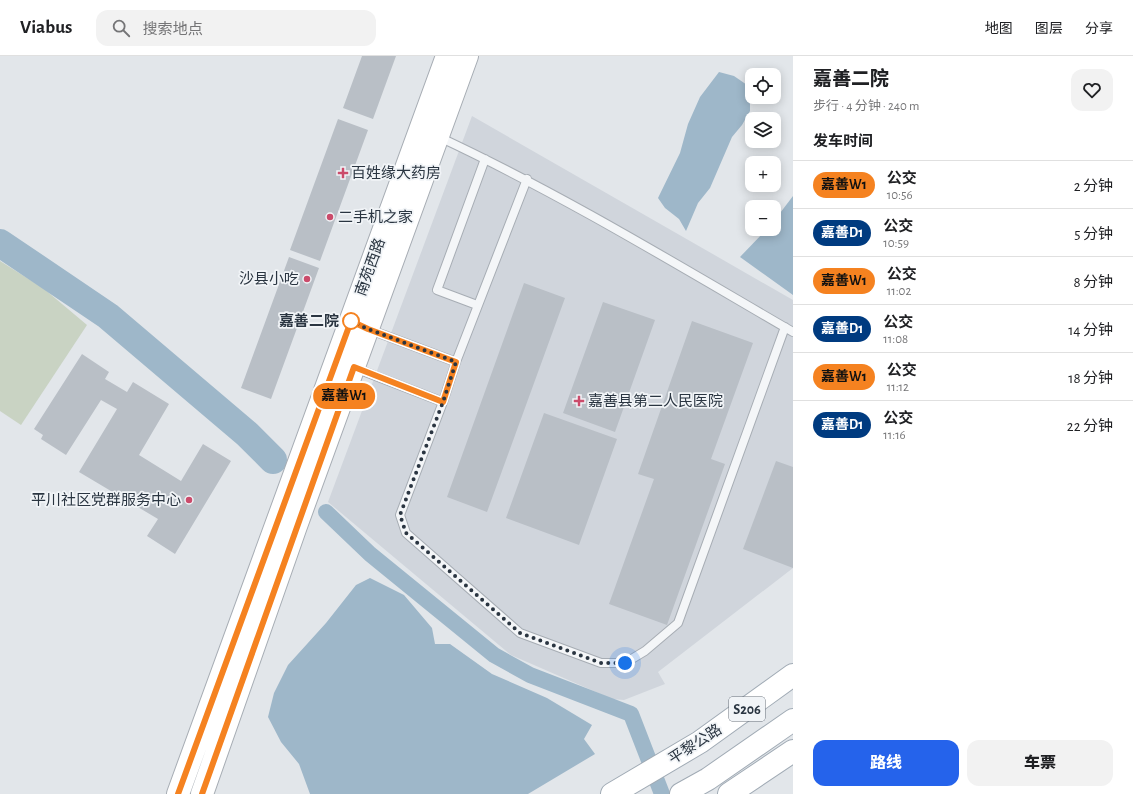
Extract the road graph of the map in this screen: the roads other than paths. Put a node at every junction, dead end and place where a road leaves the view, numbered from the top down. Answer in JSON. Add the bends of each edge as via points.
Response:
{"nodes":[{"id":1,"x":447,"y":56,"type":"edge"},
{"id":2,"x":467,"y":56,"type":"edge"},
{"id":3,"x":438,"y":137,"type":"junction"},
{"id":4,"x":485,"y":159,"type":"junction"},
{"id":5,"x":527,"y":180,"type":"junction"},
{"id":6,"x":477,"y":305,"type":"junction"},
{"id":7,"x":359,"y":325,"type":"junction"},
{"id":8,"x":785,"y":327,"type":"junction"},
{"id":9,"x":793,"y":332,"type":"edge"},
{"id":10,"x":456,"y":362,"type":"junction"},
{"id":11,"x":345,"y":365,"type":"junction"},
{"id":12,"x":443,"y":402,"type":"junction"},
{"id":13,"x":793,"y":675,"type":"edge"},
{"id":14,"x":793,"y":720,"type":"edge"},
{"id":15,"x":793,"y":751,"type":"edge"},
{"id":16,"x":734,"y":791,"type":"edge"},
{"id":17,"x":178,"y":794,"type":"edge"},
{"id":18,"x":202,"y":794,"type":"edge"},
{"id":19,"x":612,"y":794,"type":"edge"},
{"id":20,"x":681,"y":794,"type":"edge"}],
"edges":[{"from":1,"to":7,"type":"main road","name":"南苑西路"},
{"from":2,"to":3,"type":"main road","name":"南苑西路"},
{"from":3,"to":4,"type":"lane"},
{"from":3,"to":7,"type":"main road","name":"南苑西路"},
{"from":4,"to":5,"type":"lane"},
{"from":4,"to":6,"type":"lane","via":[[437,290]]},
{"from":5,"to":6,"type":"lane"},
{"from":5,"to":8,"type":"lane"},
{"from":6,"to":10,"type":"lane"},
{"from":7,"to":10,"type":"lane"},
{"from":7,"to":11,"type":"main road","name":"南苑西路"},
{"from":8,"to":9,"type":"lane"},
{"from":8,"to":12,"type":"lane","via":[[678,623],[645,651],[625,663],[601,663],[520,633],[406,533],[400,515]]},
{"from":10,"to":12,"type":"lane"},
{"from":11,"to":12,"type":"lane"},
{"from":11,"to":17,"type":"main road","name":"南苑西路"},
{"from":11,"to":18,"type":"main road","name":"南苑西路"},
{"from":13,"to":19,"type":"main road","name":"平黎公路","number":"S206","via":[[700,742]]},
{"from":14,"to":20,"type":"main road","number":"S206","via":[[708,779]]},
{"from":15,"to":16,"type":"main road"}]}
